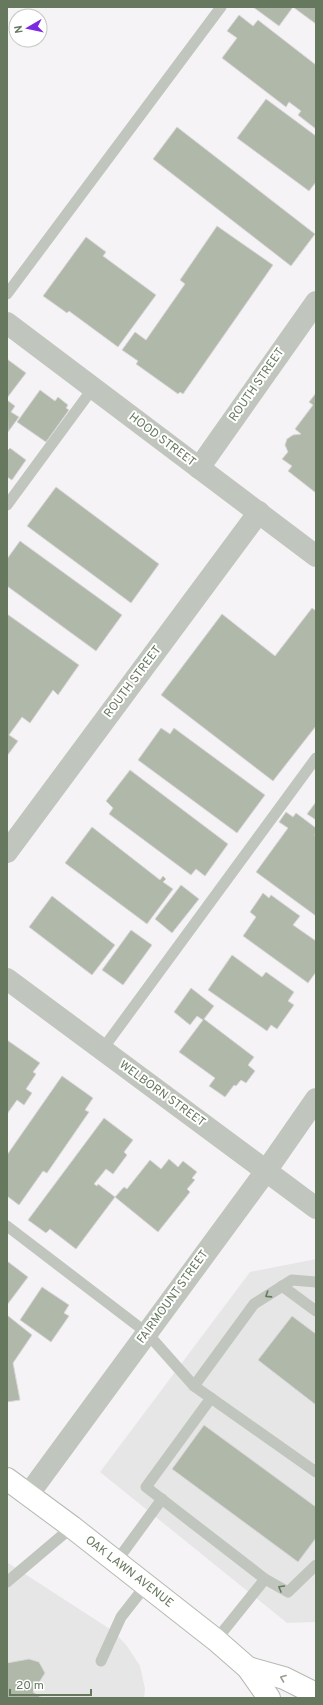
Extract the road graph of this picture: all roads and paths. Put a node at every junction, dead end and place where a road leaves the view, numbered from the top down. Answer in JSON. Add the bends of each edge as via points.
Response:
{"nodes":[{"id":1,"x":221,"y":7,"type":"edge"},
{"id":2,"x":7,"y":294,"type":"edge"},
{"id":3,"x":316,"y":302,"type":"edge"},
{"id":4,"x":7,"y":323,"type":"edge"},
{"id":5,"x":92,"y":388,"type":"junction"},
{"id":6,"x":199,"y":468,"type":"junction"},
{"id":7,"x":7,"y":505,"type":"edge"},
{"id":8,"x":259,"y":512,"type":"junction"},
{"id":9,"x":316,"y":556,"type":"edge"},
{"id":10,"x":316,"y":758,"type":"edge"},
{"id":11,"x":7,"y":852,"type":"edge"},
{"id":12,"x":7,"y":979,"type":"edge"},
{"id":13,"x":102,"y":1050,"type":"junction"},
{"id":14,"x":316,"y":1099,"type":"edge"},
{"id":15,"x":266,"y":1171,"type":"junction"},
{"id":16,"x":316,"y":1208,"type":"edge"},
{"id":17,"x":7,"y":1226,"type":"edge"},
{"id":18,"x":316,"y":1282,"type":"edge"},
{"id":19,"x":282,"y":1286,"type":"junction"},
{"id":20,"x":316,"y":1311,"type":"edge"},
{"id":21,"x":147,"y":1333,"type":"junction"},
{"id":22,"x":194,"y":1386,"type":"junction"},
{"id":23,"x":211,"y":1398,"type":"junction"},
{"id":24,"x":316,"y":1472,"type":"edge"},
{"id":25,"x":7,"y":1479,"type":"edge"},
{"id":26,"x":28,"y":1495,"type":"junction"},
{"id":27,"x":162,"y":1499,"type":"junction"},
{"id":28,"x":72,"y":1527,"type":"junction"},
{"id":29,"x":116,"y":1562,"type":"junction"},
{"id":30,"x":316,"y":1564,"type":"edge"},
{"id":31,"x":265,"y":1578,"type":"junction"},
{"id":32,"x":7,"y":1582,"type":"edge"},
{"id":33,"x":146,"y":1585,"type":"junction"},
{"id":34,"x":216,"y":1640,"type":"junction"},
{"id":35,"x":101,"y":1661,"type":"dead end"},
{"id":36,"x":248,"y":1668,"type":"junction"},
{"id":37,"x":316,"y":1694,"type":"edge"},
{"id":38,"x":269,"y":1698,"type":"edge"}],
"edges":[{"from":1,"to":2,"type":"lane"},
{"from":3,"to":6,"type":"street","name":"ROUTH STREET"},
{"from":4,"to":5,"type":"street","name":"HOOD STREET"},
{"from":5,"to":6,"type":"street","name":"HOOD STREET"},
{"from":5,"to":7,"type":"lane"},
{"from":6,"to":8,"type":"street","name":"HOOD STREET"},
{"from":8,"to":9,"type":"street","name":"HOOD STREET"},
{"from":8,"to":11,"type":"street","name":"ROUTH STREET"},
{"from":10,"to":13,"type":"lane"},
{"from":12,"to":13,"type":"street","name":"WELBORN STREET"},
{"from":13,"to":15,"type":"street","name":"WELBORN STREET"},
{"from":14,"to":15,"type":"street","name":"FAIRMOUNT STREET"},
{"from":15,"to":16,"type":"street","name":"WELBORN STREET"},
{"from":15,"to":21,"type":"street","name":"FAIRMOUNT STREET"},
{"from":17,"to":21,"type":"lane"},
{"from":18,"to":19,"type":"lane","via":[[292,1280]]},
{"from":19,"to":20,"type":"lane"},
{"from":19,"to":22,"type":"lane","one_way":true,"via":[[254,1304]]},
{"from":21,"to":22,"type":"lane"},
{"from":21,"to":26,"type":"street","name":"FAIRMOUNT STREET"},
{"from":22,"to":23,"type":"lane"},
{"from":23,"to":24,"type":"lane"},
{"from":23,"to":27,"type":"lane","via":[[146,1487]]},
{"from":25,"to":26,"type":"main road","name":"OAK LAWN AVENUE"},
{"from":26,"to":28,"type":"main road","name":"OAK LAWN AVENUE"},
{"from":27,"to":29,"type":"lane"},
{"from":27,"to":31,"type":"lane"},
{"from":28,"to":29,"type":"main road","name":"OAK LAWN AVENUE"},
{"from":28,"to":32,"type":"lane"},
{"from":29,"to":33,"type":"main road","name":"OAK LAWN AVENUE"},
{"from":30,"to":31,"type":"lane","one_way":true,"via":[[288,1592]]},
{"from":31,"to":34,"type":"lane"},
{"from":33,"to":34,"type":"main road","name":"OAK LAWN AVENUE"},
{"from":33,"to":35,"type":"lane","via":[[121,1617]]},
{"from":34,"to":36,"type":"main road","name":"OAK LAWN AVENUE"},
{"from":37,"to":36,"type":"main road","name":"OAK LAWN AVENUE","one_way":true,"via":[[284,1678]]},
{"from":36,"to":38,"type":"main road","name":"OAK LAWN AVENUE"}]}
